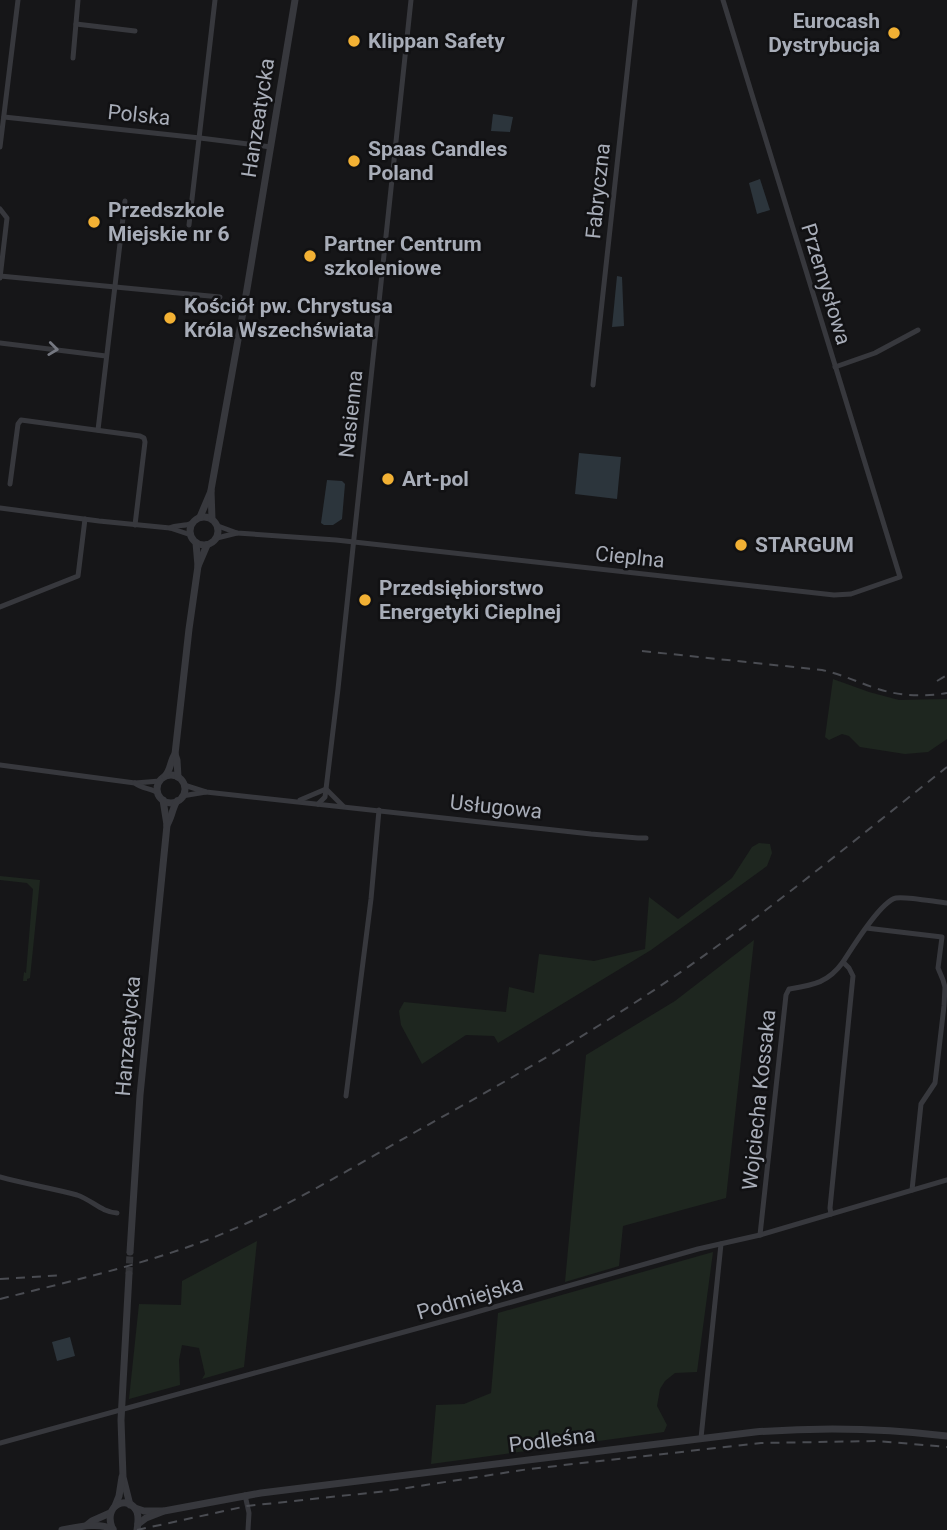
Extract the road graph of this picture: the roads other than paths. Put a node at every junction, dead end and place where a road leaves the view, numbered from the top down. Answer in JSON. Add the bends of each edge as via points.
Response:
{"nodes":[{"id":1,"x":18,"y":0,"type":"edge"},
{"id":2,"x":78,"y":0,"type":"edge"},
{"id":3,"x":215,"y":0,"type":"edge"},
{"id":4,"x":295,"y":0,"type":"edge"},
{"id":5,"x":411,"y":0,"type":"edge"},
{"id":6,"x":635,"y":0,"type":"edge"},
{"id":7,"x":723,"y":0,"type":"edge"},
{"id":8,"x":76,"y":24,"type":"junction"},
{"id":9,"x":135,"y":31,"type":"dead end"},
{"id":10,"x":73,"y":58,"type":"dead end"},
{"id":11,"x":0,"y":86,"type":"edge"},
{"id":12,"x":8,"y":87,"type":"junction"},
{"id":13,"x":4,"y":117,"type":"junction"},
{"id":14,"x":200,"y":138,"type":"junction"},
{"id":15,"x":0,"y":147,"type":"edge"},
{"id":16,"x":271,"y":147,"type":"junction"},
{"id":17,"x":125,"y":201,"type":"dead end"},
{"id":18,"x":0,"y":209,"type":"edge"},
{"id":19,"x":189,"y":225,"type":"dead end"},
{"id":20,"x":0,"y":277,"type":"edge"},
{"id":21,"x":115,"y":288,"type":"junction"},
{"id":22,"x":220,"y":297,"type":"dead end"},
{"id":23,"x":918,"y":330,"type":"dead end"},
{"id":24,"x":0,"y":343,"type":"edge"},
{"id":25,"x":106,"y":356,"type":"junction"},
{"id":26,"x":835,"y":367,"type":"junction"},
{"id":27,"x":593,"y":385,"type":"dead end"},
{"id":28,"x":98,"y":430,"type":"junction"},
{"id":29,"x":10,"y":484,"type":"dead end"},
{"id":30,"x":211,"y":491,"type":"junction"},
{"id":31,"x":0,"y":508,"type":"edge"},
{"id":32,"x":200,"y":517,"type":"junction"},
{"id":33,"x":85,"y":519,"type":"junction"},
{"id":34,"x":212,"y":519,"type":"junction"},
{"id":35,"x":192,"y":523,"type":"junction"},
{"id":36,"x":135,"y":525,"type":"junction"},
{"id":37,"x":218,"y":526,"type":"junction"},
{"id":38,"x":170,"y":528,"type":"junction"},
{"id":39,"x":237,"y":533,"type":"junction"},
{"id":40,"x":191,"y":536,"type":"junction"},
{"id":41,"x":217,"y":538,"type":"junction"},
{"id":42,"x":354,"y":542,"type":"junction"},
{"id":43,"x":196,"y":543,"type":"junction"},
{"id":44,"x":207,"y":545,"type":"junction"},
{"id":45,"x":198,"y":566,"type":"junction"},
{"id":46,"x":900,"y":577,"type":"joint"},
{"id":47,"x":0,"y":607,"type":"edge"},
{"id":48,"x":175,"y":754,"type":"junction"},
{"id":49,"x":0,"y":765,"type":"edge"},
{"id":50,"x":178,"y":777,"type":"junction"},
{"id":51,"x":162,"y":778,"type":"junction"},
{"id":52,"x":135,"y":783,"type":"junction"},
{"id":53,"x":184,"y":785,"type":"junction"},
{"id":54,"x":326,"y":789,"type":"junction"},
{"id":55,"x":206,"y":792,"type":"junction"},
{"id":56,"x":160,"y":797,"type":"junction"},
{"id":57,"x":179,"y":799,"type":"junction"},
{"id":58,"x":296,"y":801,"type":"junction"},
{"id":59,"x":318,"y":804,"type":"junction"},
{"id":60,"x":343,"y":806,"type":"junction"},
{"id":61,"x":379,"y":810,"type":"junction"},
{"id":62,"x":167,"y":825,"type":"junction"},
{"id":63,"x":646,"y":838,"type":"dead end"},
{"id":64,"x":947,"y":903,"type":"edge"},
{"id":65,"x":866,"y":928,"type":"junction"},
{"id":66,"x":843,"y":962,"type":"junction"},
{"id":67,"x":346,"y":1096,"type":"dead end"},
{"id":68,"x":0,"y":1177,"type":"edge"},
{"id":69,"x":947,"y":1180,"type":"edge"},
{"id":70,"x":912,"y":1190,"type":"junction"},
{"id":71,"x":117,"y":1213,"type":"dead end"},
{"id":72,"x":831,"y":1214,"type":"junction"},
{"id":73,"x":760,"y":1235,"type":"junction"},
{"id":74,"x":721,"y":1244,"type":"junction"},
{"id":75,"x":130,"y":1252,"type":"tunnel mouth"},
{"id":76,"x":129,"y":1274,"type":"tunnel mouth"},
{"id":77,"x":121,"y":1409,"type":"junction"},
{"id":78,"x":947,"y":1436,"type":"edge"},
{"id":79,"x":701,"y":1438,"type":"junction"},
{"id":80,"x":0,"y":1443,"type":"edge"},
{"id":81,"x":123,"y":1477,"type":"junction"},
{"id":82,"x":245,"y":1495,"type":"junction"},
{"id":83,"x":132,"y":1506,"type":"junction"},
{"id":84,"x":112,"y":1510,"type":"junction"},
{"id":85,"x":164,"y":1511,"type":"junction"},
{"id":86,"x":87,"y":1525,"type":"junction"},
{"id":87,"x":137,"y":1527,"type":"edge"},
{"id":88,"x":62,"y":1530,"type":"edge"},
{"id":89,"x":113,"y":1530,"type":"edge"},
{"id":90,"x":248,"y":1530,"type":"edge"}],
"edges":[{"from":1,"to":12,"type":"street"},
{"from":2,"to":8,"type":"street"},
{"from":3,"to":14,"type":"street"},
{"from":4,"to":16,"type":"street","name":"Hanzeatycka"},
{"from":5,"to":42,"type":"street","name":"Nasienna"},
{"from":6,"to":27,"type":"street","name":"Fabryczna"},
{"from":7,"to":26,"type":"street","name":"Przemysłowa"},
{"from":8,"to":9,"type":"street"},
{"from":8,"to":10,"type":"street"},
{"from":11,"to":12,"type":"street"},
{"from":12,"to":13,"type":"street"},
{"from":13,"to":14,"type":"street","name":"Polska"},
{"from":13,"to":15,"type":"street"},
{"from":14,"to":16,"type":"street","name":"Polska"},
{"from":14,"to":19,"type":"street"},
{"from":16,"to":30,"type":"street","name":"Hanzeatycka"},
{"from":17,"to":21,"type":"street"},
{"from":18,"to":20,"type":"street","via":[[7,218]]},
{"from":20,"to":21,"type":"street"},
{"from":21,"to":22,"type":"street"},
{"from":21,"to":25,"type":"street"},
{"from":23,"to":26,"type":"street"},
{"from":24,"to":25,"type":"street","one_way":true},
{"from":25,"to":28,"type":"street"},
{"from":26,"to":46,"type":"street","name":"Przemysłowa"},
{"from":28,"to":29,"type":"street","via":[[21,419]]},
{"from":28,"to":36,"type":"street","via":[[144,438]]},
{"from":30,"to":32,"type":"street","name":"Hanzeatycka"},
{"from":30,"to":34,"type":"street","name":"Hanzeatycka"},
{"from":31,"to":33,"type":"street"},
{"from":32,"to":34,"type":"street"},
{"from":32,"to":35,"type":"street"},
{"from":33,"to":36,"type":"street"},
{"from":33,"to":47,"type":"street","via":[[78,576]]},
{"from":34,"to":37,"type":"street"},
{"from":35,"to":38,"type":"street"},
{"from":35,"to":40,"type":"street"},
{"from":36,"to":38,"type":"street"},
{"from":37,"to":39,"type":"street"},
{"from":37,"to":41,"type":"street"},
{"from":38,"to":40,"type":"street"},
{"from":39,"to":41,"type":"street"},
{"from":39,"to":42,"type":"street","name":"Cieplna"},
{"from":40,"to":43,"type":"street"},
{"from":41,"to":44,"type":"street"},
{"from":42,"to":46,"type":"street","name":"Cieplna","via":[[834,595],[851,594]]},
{"from":42,"to":54,"type":"street","name":"Nasienna"},
{"from":43,"to":44,"type":"street"},
{"from":43,"to":45,"type":"street"},
{"from":44,"to":45,"type":"street"},
{"from":45,"to":48,"type":"street"},
{"from":48,"to":50,"type":"street"},
{"from":48,"to":51,"type":"street"},
{"from":49,"to":52,"type":"street"},
{"from":50,"to":51,"type":"street"},
{"from":50,"to":53,"type":"street"},
{"from":51,"to":52,"type":"street"},
{"from":51,"to":56,"type":"street"},
{"from":52,"to":56,"type":"street"},
{"from":53,"to":55,"type":"street","name":"Usługowa"},
{"from":53,"to":57,"type":"street"},
{"from":54,"to":58,"type":"street","name":"Usługowa"},
{"from":54,"to":59,"type":"street"},
{"from":54,"to":60,"type":"street"},
{"from":55,"to":57,"type":"street","name":"Usługowa"},
{"from":55,"to":58,"type":"street","name":"Usługowa"},
{"from":56,"to":57,"type":"street","via":[[170,803]]},
{"from":56,"to":62,"type":"street","name":"Hanzeatycka"},
{"from":57,"to":62,"type":"street","name":"Hanzeatycka"},
{"from":58,"to":59,"type":"street","name":"Usługowa"},
{"from":59,"to":60,"type":"street","name":"Usługowa"},
{"from":60,"to":61,"type":"street","name":"Usługowa"},
{"from":61,"to":63,"type":"street","name":"Usługowa"},
{"from":61,"to":67,"type":"street"},
{"from":62,"to":75,"type":"street","name":"Hanzeatycka","via":[[140,1095]]},
{"from":64,"to":65,"type":"street","via":[[897,897],[882,907]]},
{"from":65,"to":66,"type":"street"},
{"from":65,"to":70,"type":"street","via":[[942,937],[937,968],[943,980],[944,1006],[935,1083],[921,1104]]},
{"from":66,"to":72,"type":"street","via":[[853,976]]},
{"from":66,"to":73,"type":"street","name":"Wojciecha Kossaka","via":[[829,978],[789,989],[786,995]]},
{"from":68,"to":71,"type":"street","via":[[78,1196]]},
{"from":69,"to":70,"type":"street","name":"Podmiejska"},
{"from":70,"to":72,"type":"street","name":"Podmiejska"},
{"from":72,"to":73,"type":"street","name":"Podmiejska"},
{"from":73,"to":74,"type":"street","name":"Podmiejska"},
{"from":74,"to":77,"type":"street","name":"Podmiejska"},
{"from":74,"to":79,"type":"street"},
{"from":76,"to":77,"type":"street"},
{"from":77,"to":80,"type":"street","name":"Podmiejska"},
{"from":77,"to":81,"type":"street"},
{"from":78,"to":79,"type":"street","name":"Podleśna","via":[[821,1429]]},
{"from":79,"to":82,"type":"street","name":"Podleśna"},
{"from":81,"to":83,"type":"street"},
{"from":81,"to":84,"type":"street"},
{"from":82,"to":85,"type":"street","name":"Podleśna"},
{"from":82,"to":90,"type":"street"},
{"from":83,"to":84,"type":"street","name":"Podleśna","via":[[124,1503]]},
{"from":83,"to":85,"type":"street","name":"Podleśna"},
{"from":83,"to":87,"type":"street","via":[[138,1514]]},
{"from":84,"to":86,"type":"street"},
{"from":84,"to":89,"type":"street"},
{"from":85,"to":87,"type":"street","name":"Podleśna"},
{"from":86,"to":88,"type":"street"},
{"from":86,"to":89,"type":"street"}]}
